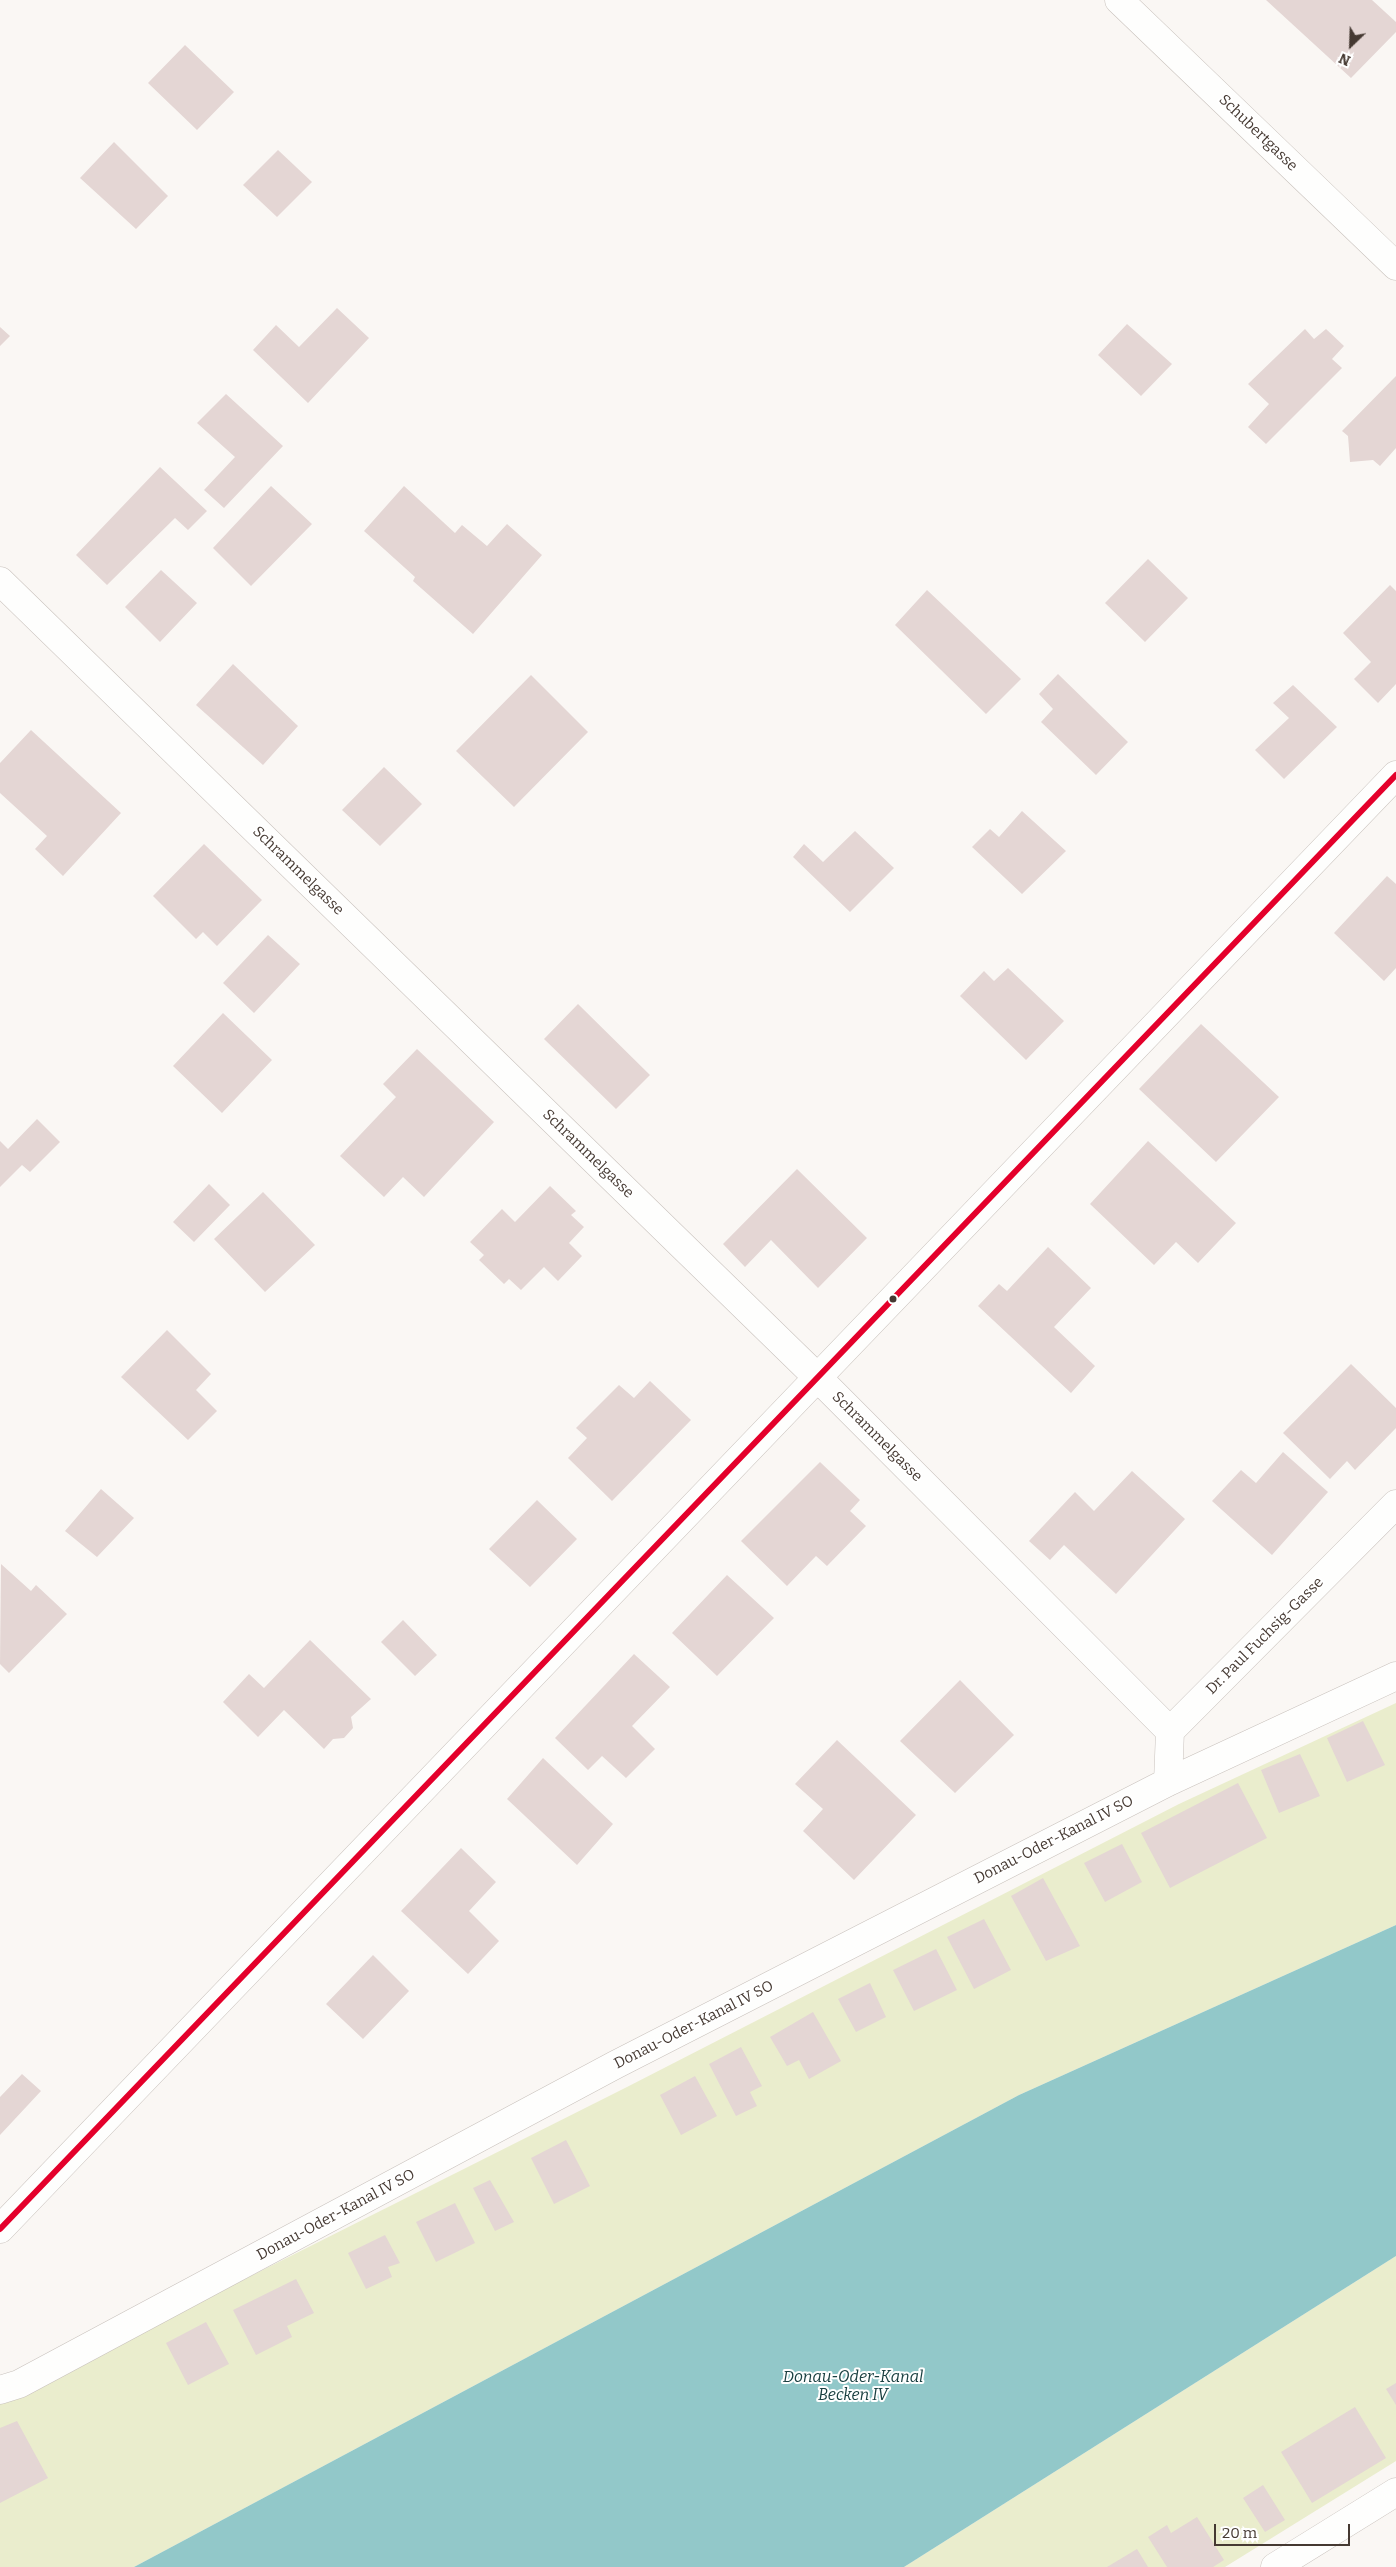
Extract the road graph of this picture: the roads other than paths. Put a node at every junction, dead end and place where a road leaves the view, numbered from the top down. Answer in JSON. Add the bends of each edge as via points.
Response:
{"nodes":[{"id":1,"x":1119,"y":0,"type":"edge"},
{"id":2,"x":1396,"y":266,"type":"edge"},
{"id":3,"x":0,"y":581,"type":"edge"},
{"id":4,"x":1396,"y":775,"type":"edge"},
{"id":5,"x":818,"y":1378,"type":"junction"},
{"id":6,"x":1396,"y":1504,"type":"edge"},
{"id":7,"x":1396,"y":1676,"type":"edge"},
{"id":8,"x":1170,"y":1732,"type":"junction"},
{"id":9,"x":1168,"y":1782,"type":"junction"},
{"id":10,"x":0,"y":2229,"type":"edge"},
{"id":11,"x":0,"y":2390,"type":"edge"},
{"id":12,"x":1396,"y":2492,"type":"edge"},
{"id":13,"x":1275,"y":2567,"type":"edge"}],
"edges":[{"from":1,"to":2,"type":"street","name":"Schubertgasse"},
{"from":3,"to":5,"type":"street","name":"Schrammelgasse"},
{"from":4,"to":5,"type":"street"},
{"from":5,"to":8,"type":"street","name":"Schrammelgasse"},
{"from":5,"to":10,"type":"street"},
{"from":6,"to":8,"type":"street","name":"Dr. Paul Fuchsig-Gasse"},
{"from":7,"to":9,"type":"street","name":"Donau-Oder-Kanal IV SO"},
{"from":8,"to":9,"type":"street"},
{"from":9,"to":11,"type":"street","name":"Donau-Oder-Kanal IV SO","via":[[615,2065],[19,2384]]},
{"from":12,"to":13,"type":"street"}]}
